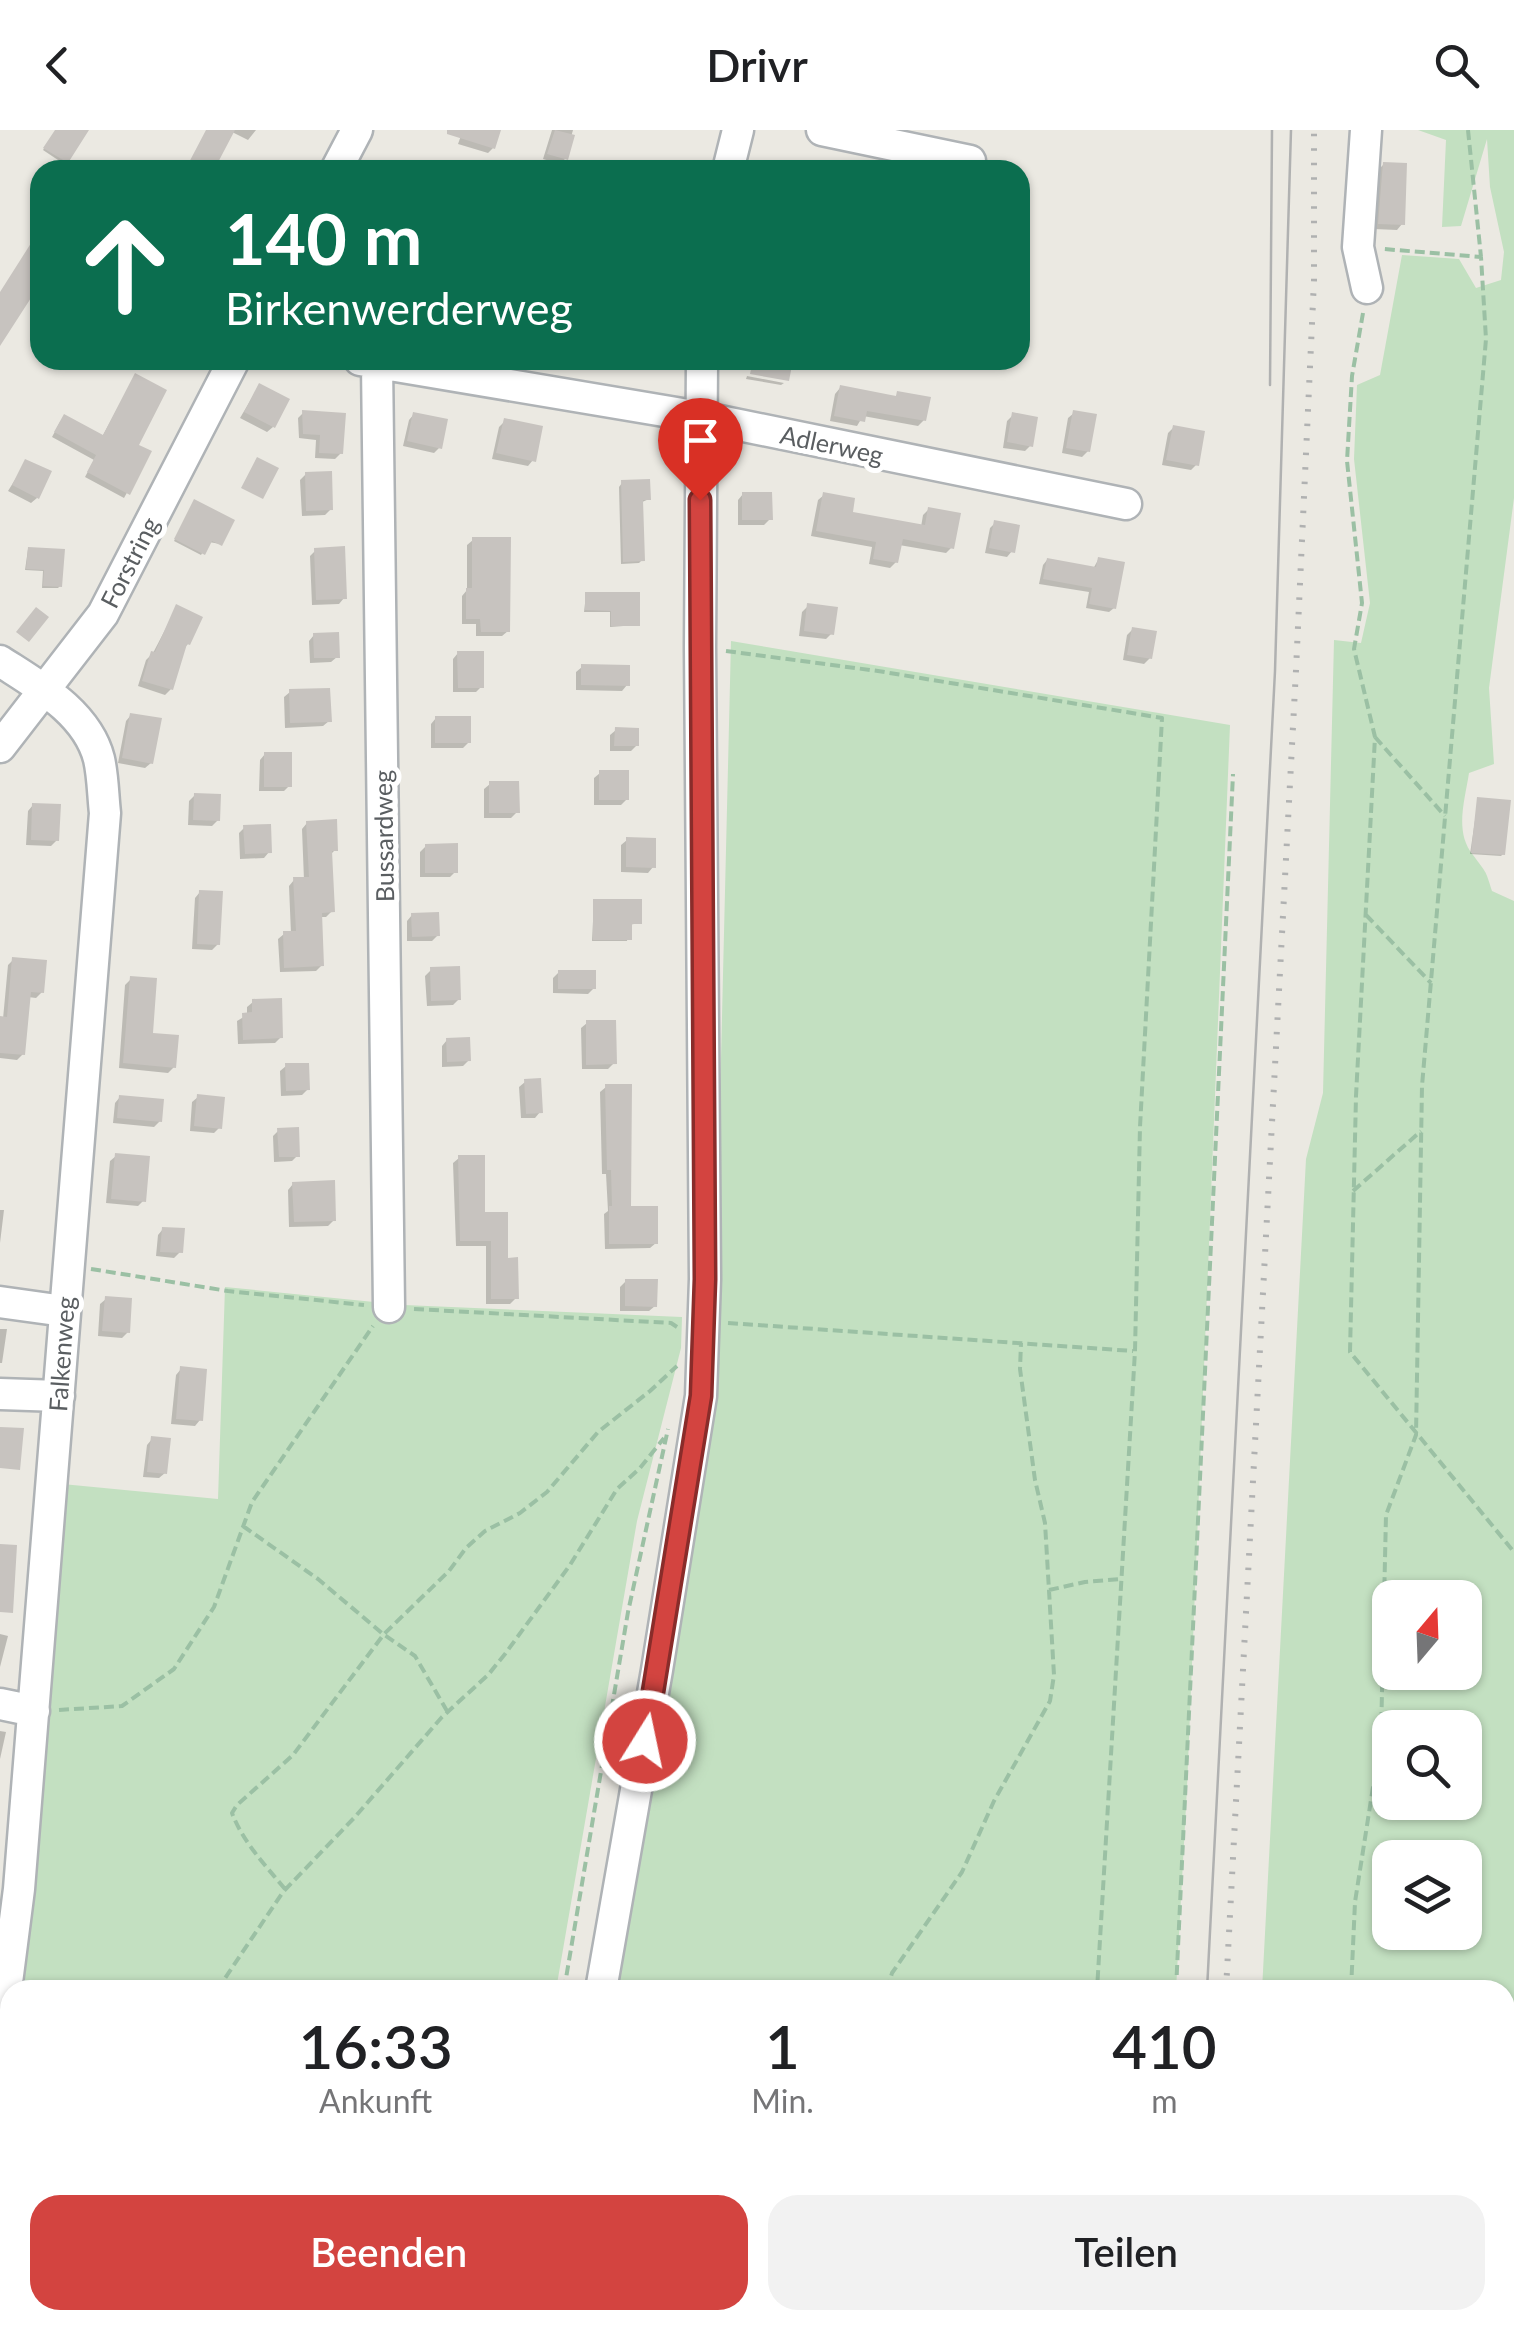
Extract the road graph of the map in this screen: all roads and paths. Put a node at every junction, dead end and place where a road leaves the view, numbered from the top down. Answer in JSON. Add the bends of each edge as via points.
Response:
{"nodes":[{"id":1,"x":357,"y":130,"type":"edge"},
{"id":2,"x":738,"y":130,"type":"edge"},
{"id":3,"x":822,"y":130,"type":"edge"},
{"id":4,"x":1366,"y":130,"type":"edge"},
{"id":5,"x":1468,"y":130,"type":"edge"},
{"id":6,"x":341,"y":160,"type":"edge"},
{"id":7,"x":730,"y":160,"type":"edge"},
{"id":8,"x":965,"y":160,"type":"edge"},
{"id":9,"x":1358,"y":247,"type":"junction"},
{"id":10,"x":1480,"y":257,"type":"junction"},
{"id":11,"x":1367,"y":288,"type":"joint"},
{"id":12,"x":229,"y":370,"type":"edge"},
{"id":13,"x":368,"y":370,"type":"edge"},
{"id":14,"x":417,"y":370,"type":"edge"},
{"id":15,"x":702,"y":370,"type":"edge"},
{"id":16,"x":700,"y":416,"type":"junction"},
{"id":17,"x":1126,"y":504,"type":"dead end"},
{"id":18,"x":700,"y":647,"type":"junction"},
{"id":19,"x":0,"y":661,"type":"edge"},
{"id":20,"x":46,"y":690,"type":"junction"},
{"id":21,"x":1375,"y":738,"type":"junction"},
{"id":22,"x":0,"y":747,"type":"edge"},
{"id":23,"x":1233,"y":774,"type":"dead end"},
{"id":24,"x":1446,"y":817,"type":"junction"},
{"id":25,"x":1366,"y":916,"type":"junction"},
{"id":26,"x":1431,"y":983,"type":"junction"},
{"id":27,"x":1421,"y":1130,"type":"junction"},
{"id":28,"x":1353,"y":1190,"type":"junction"},
{"id":29,"x":67,"y":1265,"type":"junction"},
{"id":30,"x":0,"y":1302,"type":"edge"},
{"id":31,"x":389,"y":1308,"type":"junction"},
{"id":32,"x":64,"y":1310,"type":"junction"},
{"id":33,"x":704,"y":1322,"type":"junction"},
{"id":34,"x":1021,"y":1343,"type":"junction"},
{"id":35,"x":1135,"y":1351,"type":"junction"},
{"id":36,"x":680,"y":1378,"type":"dead end"},
{"id":37,"x":0,"y":1394,"type":"edge"},
{"id":38,"x":59,"y":1396,"type":"junction"},
{"id":39,"x":671,"y":1416,"type":"dead end"},
{"id":40,"x":667,"y":1434,"type":"junction"},
{"id":41,"x":1416,"y":1435,"type":"junction"},
{"id":42,"x":243,"y":1526,"type":"junction"},
{"id":43,"x":1514,"y":1552,"type":"edge"},
{"id":44,"x":1122,"y":1578,"type":"junction"},
{"id":45,"x":1049,"y":1590,"type":"junction"},
{"id":46,"x":384,"y":1634,"type":"junction"},
{"id":47,"x":0,"y":1704,"type":"edge"},
{"id":48,"x":447,"y":1711,"type":"junction"},
{"id":49,"x":34,"y":1712,"type":"junction"},
{"id":50,"x":10,"y":1888,"type":"edge"},
{"id":51,"x":286,"y":1889,"type":"junction"},
{"id":52,"x":4,"y":1977,"type":"edge"},
{"id":53,"x":223,"y":1980,"type":"edge"},
{"id":54,"x":566,"y":1980,"type":"edge"},
{"id":55,"x":603,"y":1980,"type":"edge"},
{"id":56,"x":890,"y":1980,"type":"edge"},
{"id":57,"x":1098,"y":1980,"type":"edge"},
{"id":58,"x":1176,"y":1980,"type":"edge"},
{"id":59,"x":1351,"y":1980,"type":"edge"}],
"edges":[{"from":1,"to":6,"type":"street"},
{"from":2,"to":7,"type":"street"},
{"from":3,"to":8,"type":"street"},
{"from":4,"to":9,"type":"street"},
{"from":5,"to":10,"type":"path"},
{"from":9,"to":10,"type":"path"},
{"from":9,"to":11,"type":"street"},
{"from":10,"to":24,"type":"path","via":[[1486,339]]},
{"from":11,"to":21,"type":"path","via":[[1347,461],[1362,603],[1354,650]]},
{"from":12,"to":20,"type":"street","name":"Forstring","via":[[103,614]]},
{"from":13,"to":31,"type":"street","name":"Bussardweg"},
{"from":14,"to":16,"type":"street","name":"Adlerweg"},
{"from":15,"to":16,"type":"street"},
{"from":16,"to":17,"type":"street","name":"Adlerweg"},
{"from":16,"to":18,"type":"street"},
{"from":18,"to":33,"type":"street"},
{"from":18,"to":35,"type":"path","via":[[1162,718]]},
{"from":19,"to":20,"type":"street","name":"Falkenweg"},
{"from":20,"to":22,"type":"street","name":"Forstring"},
{"from":20,"to":29,"type":"street","name":"Falkenweg","via":[[75,716],[98,755],[105,814]]},
{"from":21,"to":24,"type":"path"},
{"from":21,"to":25,"type":"path"},
{"from":23,"to":58,"type":"path"},
{"from":24,"to":26,"type":"path"},
{"from":25,"to":26,"type":"path"},
{"from":25,"to":28,"type":"path"},
{"from":26,"to":27,"type":"path"},
{"from":27,"to":28,"type":"path"},
{"from":27,"to":41,"type":"path"},
{"from":28,"to":41,"type":"path","via":[[1350,1352]]},
{"from":29,"to":31,"type":"path"},
{"from":29,"to":32,"type":"street","name":"Falkenweg"},
{"from":30,"to":32,"type":"street"},
{"from":31,"to":33,"type":"path","via":[[671,1323],[694,1338]]},
{"from":31,"to":42,"type":"path","via":[[252,1502]]},
{"from":32,"to":38,"type":"street","name":"Falkenweg"},
{"from":33,"to":34,"type":"path"},
{"from":33,"to":55,"type":"street","via":[[701,1396]]},
{"from":34,"to":35,"type":"path"},
{"from":34,"to":45,"type":"path"},
{"from":35,"to":44,"type":"path"},
{"from":36,"to":46,"type":"path","via":[[684,1360],[598,1432],[547,1492],[466,1548]]},
{"from":37,"to":38,"type":"street"},
{"from":38,"to":49,"type":"street","name":"Falkenweg"},
{"from":39,"to":40,"type":"path"},
{"from":40,"to":48,"type":"path","via":[[617,1489],[505,1654]]},
{"from":40,"to":54,"type":"path","via":[[628,1612]]},
{"from":41,"to":43,"type":"path"},
{"from":41,"to":59,"type":"path","via":[[1386,1515],[1381,1736],[1354,1902]]},
{"from":42,"to":46,"type":"path"},
{"from":42,"to":49,"type":"path","via":[[214,1607],[174,1669],[122,1706]]},
{"from":44,"to":45,"type":"path"},
{"from":44,"to":57,"type":"path"},
{"from":45,"to":56,"type":"path","via":[[1050,1701],[962,1872]]},
{"from":46,"to":48,"type":"path","via":[[415,1656]]},
{"from":46,"to":51,"type":"path","via":[[306,1740],[232,1813],[252,1851]]},
{"from":47,"to":49,"type":"street"},
{"from":48,"to":51,"type":"path"},
{"from":49,"to":50,"type":"street","name":"Falkenweg"},
{"from":50,"to":52,"type":"street","name":"Falkenweg"},
{"from":51,"to":53,"type":"path"}]}
